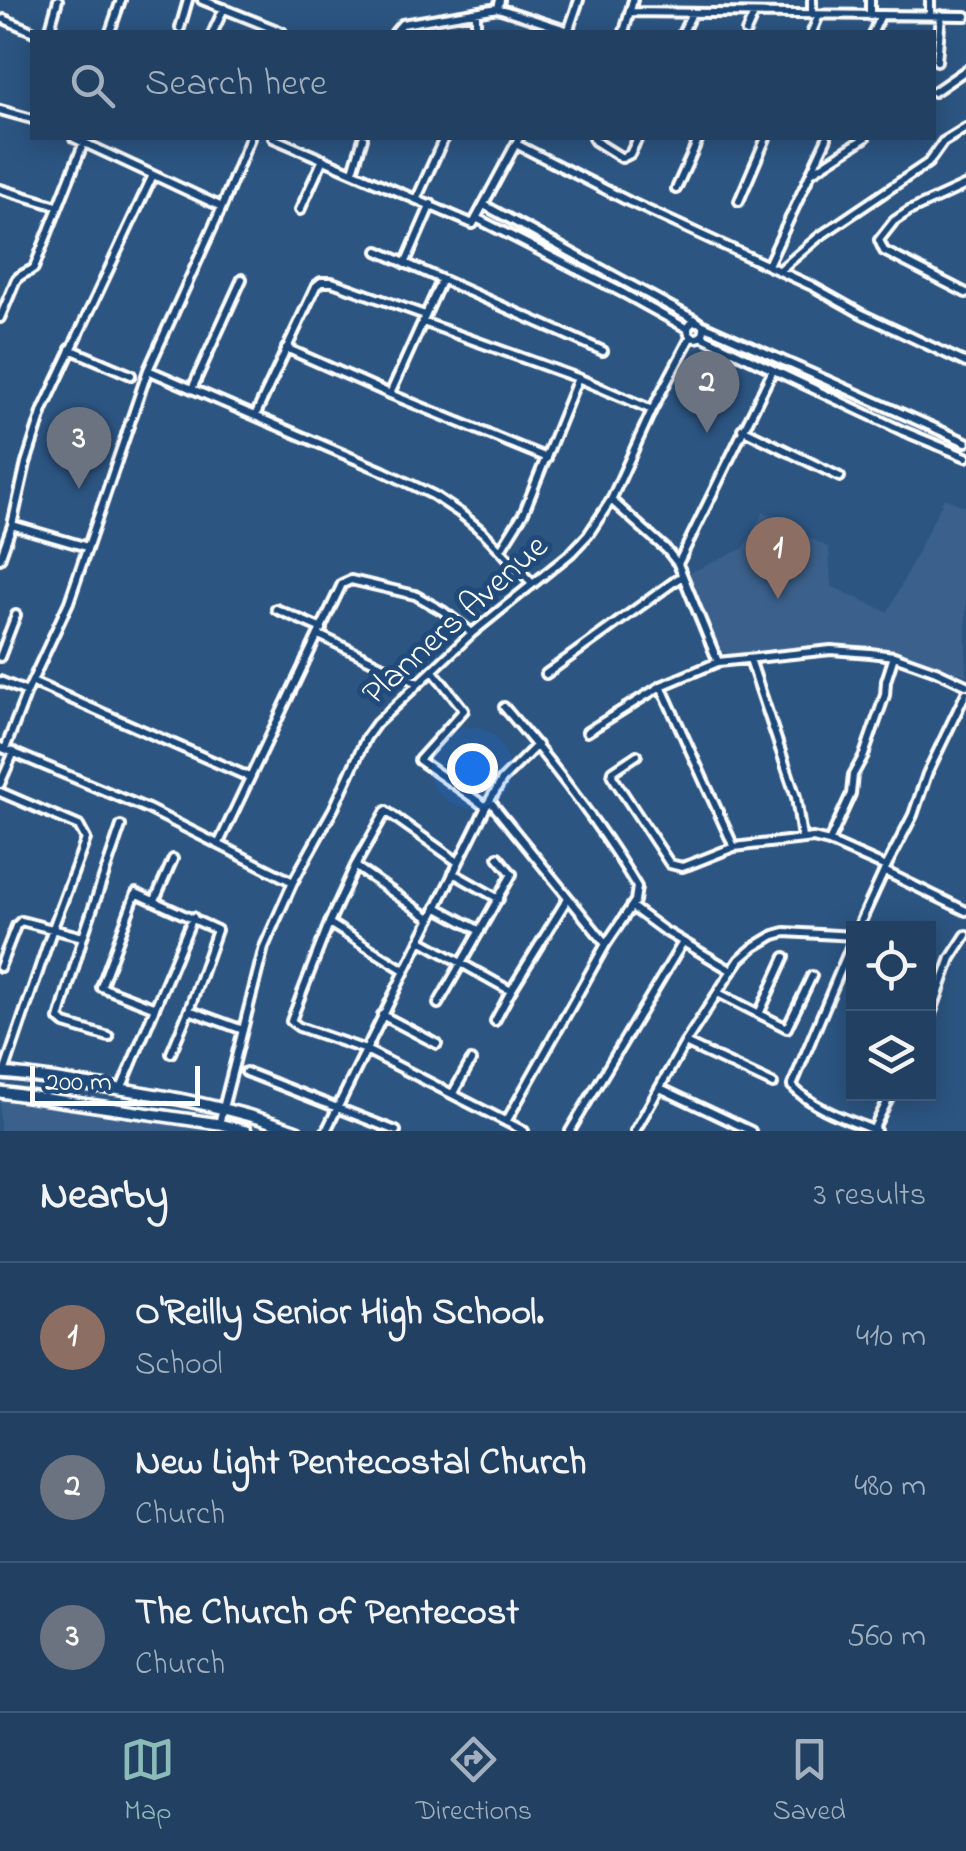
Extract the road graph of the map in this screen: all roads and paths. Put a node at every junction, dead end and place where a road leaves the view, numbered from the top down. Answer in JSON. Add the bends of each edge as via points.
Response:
{"nodes":[{"id":1,"x":58,"y":0,"type":"edge"},
{"id":2,"x":121,"y":0,"type":"edge"},
{"id":3,"x":188,"y":0,"type":"edge"},
{"id":4,"x":202,"y":0,"type":"edge"},
{"id":5,"x":579,"y":0,"type":"edge"},
{"id":6,"x":633,"y":0,"type":"edge"},
{"id":7,"x":812,"y":0,"type":"edge"},
{"id":8,"x":870,"y":0,"type":"edge"},
{"id":9,"x":930,"y":0,"type":"edge"},
{"id":10,"x":499,"y":4,"type":"edge"},
{"id":11,"x":224,"y":8,"type":"junction"},
{"id":12,"x":476,"y":12,"type":"junction"},
{"id":13,"x":630,"y":12,"type":"junction"},
{"id":14,"x":692,"y":13,"type":"junction"},
{"id":15,"x":754,"y":14,"type":"junction"},
{"id":16,"x":816,"y":15,"type":"junction"},
{"id":17,"x":930,"y":15,"type":"junction"},
{"id":18,"x":941,"y":15,"type":"junction"},
{"id":19,"x":870,"y":16,"type":"junction"},
{"id":20,"x":880,"y":16,"type":"junction"},
{"id":21,"x":966,"y":16,"type":"edge"},
{"id":22,"x":4,"y":20,"type":"dead end"},
{"id":23,"x":180,"y":28,"type":"dead end"},
{"id":24,"x":30,"y":30,"type":"edge"},
{"id":25,"x":50,"y":30,"type":"edge"},
{"id":26,"x":111,"y":30,"type":"edge"},
{"id":27,"x":214,"y":30,"type":"edge"},
{"id":28,"x":267,"y":30,"type":"edge"},
{"id":29,"x":397,"y":30,"type":"edge"},
{"id":30,"x":476,"y":30,"type":"edge"},
{"id":31,"x":564,"y":30,"type":"edge"},
{"id":32,"x":570,"y":30,"type":"edge"},
{"id":33,"x":625,"y":30,"type":"edge"},
{"id":34,"x":685,"y":30,"type":"edge"},
{"id":35,"x":747,"y":30,"type":"edge"},
{"id":36,"x":812,"y":30,"type":"edge"},
{"id":37,"x":874,"y":30,"type":"edge"},
{"id":38,"x":937,"y":61,"type":"dead end"},
{"id":39,"x":966,"y":70,"type":"edge"},
{"id":40,"x":936,"y":91,"type":"edge"},
{"id":41,"x":0,"y":110,"type":"edge"},
{"id":42,"x":30,"y":118,"type":"edge"},
{"id":43,"x":966,"y":128,"type":"edge"},
{"id":44,"x":79,"y":140,"type":"edge"},
{"id":45,"x":249,"y":140,"type":"edge"},
{"id":46,"x":279,"y":140,"type":"edge"},
{"id":47,"x":363,"y":140,"type":"edge"},
{"id":48,"x":443,"y":140,"type":"edge"},
{"id":49,"x":594,"y":140,"type":"edge"},
{"id":50,"x":637,"y":140,"type":"edge"},
{"id":51,"x":698,"y":140,"type":"edge"},
{"id":52,"x":765,"y":140,"type":"edge"},
{"id":53,"x":826,"y":140,"type":"edge"},
{"id":54,"x":862,"y":140,"type":"edge"},
{"id":55,"x":518,"y":141,"type":"edge"},
{"id":56,"x":84,"y":142,"type":"junction"},
{"id":57,"x":323,"y":159,"type":"junction"},
{"id":58,"x":353,"y":171,"type":"junction"},
{"id":59,"x":811,"y":173,"type":"junction"},
{"id":60,"x":153,"y":175,"type":"junction"},
{"id":61,"x":966,"y":185,"type":"edge"},
{"id":62,"x":0,"y":189,"type":"edge"},
{"id":63,"x":676,"y":189,"type":"dead end"},
{"id":64,"x":417,"y":198,"type":"junction"},
{"id":65,"x":739,"y":201,"type":"dead end"},
{"id":66,"x":431,"y":204,"type":"junction"},
{"id":67,"x":484,"y":205,"type":"junction"},
{"id":68,"x":57,"y":206,"type":"junction"},
{"id":69,"x":222,"y":208,"type":"junction"},
{"id":70,"x":300,"y":210,"type":"dead end"},
{"id":71,"x":475,"y":221,"type":"junction"},
{"id":72,"x":378,"y":251,"type":"dead end"},
{"id":73,"x":405,"y":264,"type":"junction"},
{"id":74,"x":768,"y":265,"type":"junction"},
{"id":75,"x":780,"y":270,"type":"junction"},
{"id":76,"x":242,"y":279,"type":"dead end"},
{"id":77,"x":441,"y":280,"type":"junction"},
{"id":78,"x":966,"y":293,"type":"edge"},
{"id":79,"x":0,"y":318,"type":"edge"},
{"id":80,"x":424,"y":318,"type":"junction"},
{"id":81,"x":700,"y":323,"type":"junction"},
{"id":82,"x":689,"y":332,"type":"junction"},
{"id":83,"x":701,"y":336,"type":"junction"},
{"id":84,"x":286,"y":348,"type":"junction"},
{"id":85,"x":70,"y":349,"type":"junction"},
{"id":86,"x":603,"y":352,"type":"dead end"},
{"id":87,"x":966,"y":363,"type":"edge"},
{"id":88,"x":148,"y":370,"type":"junction"},
{"id":89,"x":772,"y":370,"type":"junction"},
{"id":90,"x":131,"y":375,"type":"dead end"},
{"id":91,"x":578,"y":378,"type":"junction"},
{"id":92,"x":192,"y":389,"type":"junction"},
{"id":93,"x":390,"y":394,"type":"junction"},
{"id":94,"x":652,"y":410,"type":"junction"},
{"id":95,"x":255,"y":416,"type":"junction"},
{"id":96,"x":742,"y":429,"type":"junction"},
{"id":97,"x":966,"y":442,"type":"edge"},
{"id":98,"x":966,"y":457,"type":"edge"},
{"id":99,"x":547,"y":458,"type":"junction"},
{"id":100,"x":840,"y":476,"type":"dead end"},
{"id":101,"x":612,"y":500,"type":"junction"},
{"id":102,"x":12,"y":525,"type":"junction"},
{"id":103,"x":86,"y":547,"type":"junction"},
{"id":104,"x":501,"y":549,"type":"junction"},
{"id":105,"x":0,"y":559,"type":"edge"},
{"id":106,"x":678,"y":564,"type":"junction"},
{"id":107,"x":682,"y":576,"type":"junction"},
{"id":108,"x":532,"y":584,"type":"junction"},
{"id":109,"x":276,"y":609,"type":"dead end"},
{"id":110,"x":16,"y":615,"type":"dead end"},
{"id":111,"x":320,"y":632,"type":"junction"},
{"id":112,"x":472,"y":633,"type":"junction"},
{"id":113,"x":894,"y":656,"type":"junction"},
{"id":114,"x":0,"y":658,"type":"edge"},
{"id":115,"x":750,"y":659,"type":"junction"},
{"id":116,"x":718,"y":662,"type":"junction"},
{"id":117,"x":433,"y":671,"type":"junction"},
{"id":118,"x":546,"y":674,"type":"dead end"},
{"id":119,"x":0,"y":681,"type":"edge"},
{"id":120,"x":32,"y":682,"type":"junction"},
{"id":121,"x":418,"y":684,"type":"junction"},
{"id":122,"x":662,"y":686,"type":"junction"},
{"id":123,"x":966,"y":689,"type":"edge"},
{"id":124,"x":27,"y":692,"type":"junction"},
{"id":125,"x":504,"y":708,"type":"dead end"},
{"id":126,"x":587,"y":732,"type":"dead end"},
{"id":127,"x":536,"y":745,"type":"junction"},
{"id":128,"x":2,"y":748,"type":"edge"},
{"id":129,"x":14,"y":752,"type":"junction"},
{"id":130,"x":636,"y":755,"type":"dead end"},
{"id":131,"x":249,"y":777,"type":"junction"},
{"id":132,"x":0,"y":784,"type":"edge"},
{"id":133,"x":0,"y":792,"type":"edge"},
{"id":134,"x":488,"y":804,"type":"junction"},
{"id":135,"x":121,"y":826,"type":"dead end"},
{"id":136,"x":802,"y":838,"type":"junction"},
{"id":137,"x":828,"y":842,"type":"junction"},
{"id":138,"x":219,"y":843,"type":"junction"},
{"id":139,"x":734,"y":847,"type":"junction"},
{"id":140,"x":498,"y":857,"type":"dead end"},
{"id":141,"x":172,"y":859,"type":"dead end"},
{"id":142,"x":458,"y":862,"type":"junction"},
{"id":143,"x":355,"y":866,"type":"junction"},
{"id":144,"x":884,"y":869,"type":"junction"},
{"id":145,"x":452,"y":873,"type":"junction"},
{"id":146,"x":292,"y":882,"type":"junction"},
{"id":147,"x":568,"y":898,"type":"junction"},
{"id":148,"x":498,"y":899,"type":"junction"},
{"id":149,"x":156,"y":900,"type":"junction"},
{"id":150,"x":632,"y":906,"type":"junction"},
{"id":151,"x":436,"y":907,"type":"junction"},
{"id":152,"x":966,"y":911,"type":"edge"},
{"id":153,"x":193,"y":917,"type":"junction"},
{"id":154,"x":431,"y":919,"type":"junction"},
{"id":155,"x":861,"y":921,"type":"edge"},
{"id":156,"x":329,"y":923,"type":"junction"},
{"id":157,"x":52,"y":928,"type":"junction"},
{"id":158,"x":480,"y":931,"type":"junction"},
{"id":159,"x":966,"y":934,"type":"edge"},
{"id":160,"x":846,"y":936,"type":"edge"},
{"id":161,"x":83,"y":937,"type":"junction"},
{"id":162,"x":420,"y":940,"type":"junction"},
{"id":163,"x":682,"y":942,"type":"junction"},
{"id":164,"x":606,"y":944,"type":"junction"},
{"id":165,"x":962,"y":950,"type":"edge"},
{"id":166,"x":846,"y":956,"type":"edge"},
{"id":167,"x":785,"y":957,"type":"dead end"},
{"id":168,"x":461,"y":964,"type":"junction"},
{"id":169,"x":0,"y":967,"type":"edge"},
{"id":170,"x":405,"y":971,"type":"junction"},
{"id":171,"x":732,"y":971,"type":"junction"},
{"id":172,"x":812,"y":976,"type":"dead end"},
{"id":173,"x":510,"y":991,"type":"junction"},
{"id":174,"x":718,"y":993,"type":"junction"},
{"id":175,"x":438,"y":1004,"type":"dead end"},
{"id":176,"x":154,"y":1007,"type":"junction"},
{"id":177,"x":189,"y":1010,"type":"junction"},
{"id":178,"x":932,"y":1011,"type":"edge"},
{"id":179,"x":759,"y":1014,"type":"junction"},
{"id":180,"x":382,"y":1015,"type":"junction"},
{"id":181,"x":495,"y":1021,"type":"dead end"},
{"id":182,"x":243,"y":1030,"type":"junction"},
{"id":183,"x":109,"y":1037,"type":"dead end"},
{"id":184,"x":437,"y":1044,"type":"dead end"},
{"id":185,"x":685,"y":1044,"type":"junction"},
{"id":186,"x":366,"y":1050,"type":"junction"},
{"id":187,"x":171,"y":1054,"type":"dead end"},
{"id":188,"x":472,"y":1061,"type":"dead end"},
{"id":189,"x":246,"y":1072,"type":"dead end"},
{"id":190,"x":2,"y":1073,"type":"edge"},
{"id":191,"x":773,"y":1084,"type":"dead end"},
{"id":192,"x":121,"y":1088,"type":"junction"},
{"id":193,"x":660,"y":1088,"type":"junction"},
{"id":194,"x":0,"y":1092,"type":"edge"},
{"id":195,"x":453,"y":1093,"type":"junction"},
{"id":196,"x":887,"y":1101,"type":"edge"},
{"id":197,"x":336,"y":1106,"type":"junction"},
{"id":198,"x":224,"y":1109,"type":"junction"},
{"id":199,"x":506,"y":1122,"type":"junction"},
{"id":200,"x":219,"y":1124,"type":"junction"},
{"id":201,"x":875,"y":1130,"type":"edge"},
{"id":202,"x":246,"y":1131,"type":"edge"},
{"id":203,"x":296,"y":1131,"type":"edge"},
{"id":204,"x":326,"y":1131,"type":"edge"},
{"id":205,"x":396,"y":1131,"type":"edge"},
{"id":206,"x":524,"y":1131,"type":"edge"},
{"id":207,"x":570,"y":1131,"type":"edge"},
{"id":208,"x":635,"y":1131,"type":"edge"},
{"id":209,"x":752,"y":1131,"type":"edge"}],
"edges":[{"from":1,"to":25,"type":"street"},
{"from":2,"to":26,"type":"street"},
{"from":3,"to":23,"type":"street"},
{"from":4,"to":11,"type":"street"},
{"from":5,"to":32,"type":"street"},
{"from":6,"to":13,"type":"street"},
{"from":7,"to":16,"type":"street"},
{"from":8,"to":19,"type":"street"},
{"from":9,"to":17,"type":"street"},
{"from":10,"to":12,"type":"street"},
{"from":10,"to":31,"type":"street"},
{"from":11,"to":27,"type":"street"},
{"from":11,"to":28,"type":"street"},
{"from":12,"to":29,"type":"street"},
{"from":12,"to":30,"type":"street"},
{"from":13,"to":14,"type":"street"},
{"from":13,"to":33,"type":"street"},
{"from":14,"to":15,"type":"street"},
{"from":14,"to":34,"type":"street"},
{"from":15,"to":16,"type":"street"},
{"from":15,"to":35,"type":"street"},
{"from":16,"to":19,"type":"street"},
{"from":16,"to":36,"type":"street"},
{"from":17,"to":18,"type":"street"},
{"from":17,"to":20,"type":"street"},
{"from":18,"to":21,"type":"street"},
{"from":18,"to":38,"type":"street"},
{"from":19,"to":20,"type":"street"},
{"from":20,"to":37,"type":"street"},
{"from":22,"to":24,"type":"street"},
{"from":39,"to":40,"type":"street"},
{"from":41,"to":42,"type":"street"},
{"from":43,"to":75,"type":"street"},
{"from":44,"to":56,"type":"street"},
{"from":45,"to":69,"type":"street"},
{"from":46,"to":57,"type":"street"},
{"from":47,"to":58,"type":"street"},
{"from":48,"to":64,"type":"street"},
{"from":49,"to":50,"type":"street","via":[[622,158]]},
{"from":51,"to":63,"type":"street"},
{"from":52,"to":65,"type":"street"},
{"from":53,"to":59,"type":"street"},
{"from":54,"to":59,"type":"street"},
{"from":55,"to":67,"type":"street"},
{"from":55,"to":74,"type":"street"},
{"from":56,"to":60,"type":"street"},
{"from":56,"to":68,"type":"street"},
{"from":57,"to":58,"type":"street"},
{"from":57,"to":70,"type":"street"},
{"from":58,"to":64,"type":"street"},
{"from":59,"to":74,"type":"street"},
{"from":60,"to":69,"type":"street"},
{"from":60,"to":85,"type":"street"},
{"from":61,"to":78,"type":"street","via":[[908,211],[878,240],[884,251]]},
{"from":62,"to":68,"type":"street"},
{"from":64,"to":66,"type":"street"},
{"from":66,"to":71,"type":"street"},
{"from":66,"to":73,"type":"street"},
{"from":67,"to":71,"type":"street"},
{"from":67,"to":81,"type":"street"},
{"from":68,"to":79,"type":"street","via":[[34,268],[16,280]]},
{"from":69,"to":88,"type":"street"},
{"from":71,"to":82,"type":"street","via":[[623,292]]},
{"from":72,"to":73,"type":"street"},
{"from":73,"to":77,"type":"street"},
{"from":74,"to":75,"type":"street"},
{"from":75,"to":87,"type":"street"},
{"from":76,"to":92,"type":"street"},
{"from":77,"to":80,"type":"street"},
{"from":77,"to":86,"type":"street"},
{"from":80,"to":84,"type":"street","via":[[321,282]]},
{"from":80,"to":91,"type":"street"},
{"from":80,"to":93,"type":"street"},
{"from":81,"to":82,"type":"street","via":[[692,322]]},
{"from":81,"to":83,"type":"street"},
{"from":81,"to":97,"type":"street"},
{"from":82,"to":83,"type":"street"},
{"from":82,"to":94,"type":"street","name":"Planners Avenue"},
{"from":83,"to":89,"type":"street"},
{"from":84,"to":93,"type":"street"},
{"from":84,"to":95,"type":"street"},
{"from":85,"to":90,"type":"street"},
{"from":85,"to":102,"type":"street","via":[[43,410]]},
{"from":88,"to":92,"type":"street"},
{"from":88,"to":103,"type":"street"},
{"from":89,"to":96,"type":"street"},
{"from":89,"to":98,"type":"street"},
{"from":91,"to":94,"type":"street"},
{"from":91,"to":99,"type":"street"},
{"from":92,"to":95,"type":"street"},
{"from":93,"to":99,"type":"street"},
{"from":94,"to":101,"type":"street","name":"Planners Avenue"},
{"from":95,"to":104,"type":"street","via":[[433,495]]},
{"from":96,"to":100,"type":"street"},
{"from":96,"to":106,"type":"street"},
{"from":99,"to":104,"type":"street"},
{"from":101,"to":106,"type":"street"},
{"from":101,"to":108,"type":"street","name":"Planners Avenue","via":[[571,553]]},
{"from":102,"to":103,"type":"street"},
{"from":102,"to":105,"type":"street"},
{"from":103,"to":120,"type":"street"},
{"from":104,"to":108,"type":"street"},
{"from":106,"to":107,"type":"street"},
{"from":107,"to":116,"type":"street"},
{"from":107,"to":118,"type":"street"},
{"from":108,"to":112,"type":"street","name":"Planners Avenue"},
{"from":109,"to":111,"type":"street"},
{"from":110,"to":114,"type":"street"},
{"from":111,"to":112,"type":"street","via":[[342,584],[351,580],[416,595]]},
{"from":111,"to":121,"type":"street"},
{"from":111,"to":131,"type":"street"},
{"from":112,"to":117,"type":"street","name":"Planners Avenue"},
{"from":113,"to":115,"type":"street","via":[[831,650]]},
{"from":113,"to":123,"type":"street"},
{"from":113,"to":137,"type":"street","via":[[851,794]]},
{"from":115,"to":116,"type":"street"},
{"from":115,"to":136,"type":"street","via":[[796,797]]},
{"from":116,"to":122,"type":"street"},
{"from":117,"to":121,"type":"street","name":"Planners Avenue"},
{"from":117,"to":134,"type":"street","via":[[464,710],[420,760]]},
{"from":119,"to":124,"type":"street"},
{"from":120,"to":124,"type":"street"},
{"from":120,"to":131,"type":"street"},
{"from":121,"to":146,"type":"street","name":"Planners Avenue","via":[[366,738]]},
{"from":122,"to":126,"type":"street"},
{"from":122,"to":139,"type":"street"},
{"from":123,"to":144,"type":"street"},
{"from":124,"to":128,"type":"street"},
{"from":125,"to":127,"type":"street"},
{"from":127,"to":134,"type":"street"},
{"from":127,"to":150,"type":"street","via":[[637,888]]},
{"from":128,"to":129,"type":"street"},
{"from":129,"to":132,"type":"street"},
{"from":129,"to":138,"type":"street"},
{"from":130,"to":139,"type":"street","via":[[612,776],[670,864],[691,864]]},
{"from":131,"to":138,"type":"street"},
{"from":133,"to":157,"type":"street","via":[[85,833]]},
{"from":134,"to":142,"type":"street"},
{"from":134,"to":147,"type":"street"},
{"from":135,"to":161,"type":"street"},
{"from":136,"to":137,"type":"street"},
{"from":136,"to":139,"type":"street"},
{"from":137,"to":144,"type":"street"},
{"from":138,"to":146,"type":"street"},
{"from":140,"to":148,"type":"street","via":[[512,872]]},
{"from":141,"to":149,"type":"street"},
{"from":142,"to":143,"type":"street","via":[[386,811]]},
{"from":142,"to":145,"type":"street"},
{"from":143,"to":154,"type":"street"},
{"from":143,"to":156,"type":"street"},
{"from":144,"to":152,"type":"street"},
{"from":144,"to":155,"type":"street"},
{"from":145,"to":148,"type":"street"},
{"from":145,"to":151,"type":"street"},
{"from":146,"to":182,"type":"street","name":"Planners Avenue","via":[[264,947]]},
{"from":147,"to":164,"type":"street"},
{"from":147,"to":173,"type":"street"},
{"from":148,"to":158,"type":"street"},
{"from":149,"to":153,"type":"street"},
{"from":149,"to":176,"type":"street","via":[[133,897],[100,987]]},
{"from":150,"to":163,"type":"street"},
{"from":150,"to":164,"type":"street"},
{"from":151,"to":154,"type":"street"},
{"from":151,"to":158,"type":"street"},
{"from":153,"to":176,"type":"street"},
{"from":153,"to":177,"type":"street","via":[[217,930]]},
{"from":154,"to":162,"type":"street"},
{"from":156,"to":170,"type":"street"},
{"from":156,"to":186,"type":"street","via":[[291,1021]]},
{"from":157,"to":161,"type":"street"},
{"from":157,"to":169,"type":"street","via":[[18,923]]},
{"from":157,"to":190,"type":"street"},
{"from":158,"to":168,"type":"street"},
{"from":159,"to":165,"type":"street"},
{"from":160,"to":171,"type":"street","via":[[774,935]]},
{"from":161,"to":183,"type":"street","via":[[59,1019]]},
{"from":162,"to":168,"type":"street"},
{"from":162,"to":170,"type":"street"},
{"from":163,"to":171,"type":"street"},
{"from":163,"to":207,"type":"street"},
{"from":164,"to":199,"type":"street"},
{"from":165,"to":178,"type":"street"},
{"from":166,"to":201,"type":"street","via":[[792,1086]]},
{"from":167,"to":179,"type":"street"},
{"from":168,"to":173,"type":"street"},
{"from":168,"to":175,"type":"street"},
{"from":170,"to":180,"type":"street"},
{"from":171,"to":174,"type":"street"},
{"from":172,"to":179,"type":"street","via":[[788,1026]]},
{"from":173,"to":181,"type":"street"},
{"from":174,"to":179,"type":"street"},
{"from":174,"to":185,"type":"street"},
{"from":176,"to":192,"type":"street"},
{"from":177,"to":182,"type":"street"},
{"from":177,"to":187,"type":"street"},
{"from":180,"to":184,"type":"street"},
{"from":180,"to":186,"type":"street"},
{"from":182,"to":198,"type":"street","name":"Planners Avenue"},
{"from":185,"to":191,"type":"street"},
{"from":185,"to":193,"type":"street"},
{"from":186,"to":195,"type":"street"},
{"from":186,"to":197,"type":"street"},
{"from":188,"to":195,"type":"street"},
{"from":189,"to":197,"type":"street"},
{"from":190,"to":192,"type":"main road"},
{"from":192,"to":198,"type":"main road"},
{"from":193,"to":208,"type":"street"},
{"from":193,"to":209,"type":"street"},
{"from":194,"to":200,"type":"main road"},
{"from":195,"to":199,"type":"street"},
{"from":196,"to":201,"type":"street"},
{"from":197,"to":204,"type":"street"},
{"from":197,"to":205,"type":"street"},
{"from":198,"to":200,"type":"street","name":"Planners Avenue"},
{"from":198,"to":203,"type":"main road"},
{"from":199,"to":206,"type":"street"},
{"from":200,"to":202,"type":"main road"}]}
